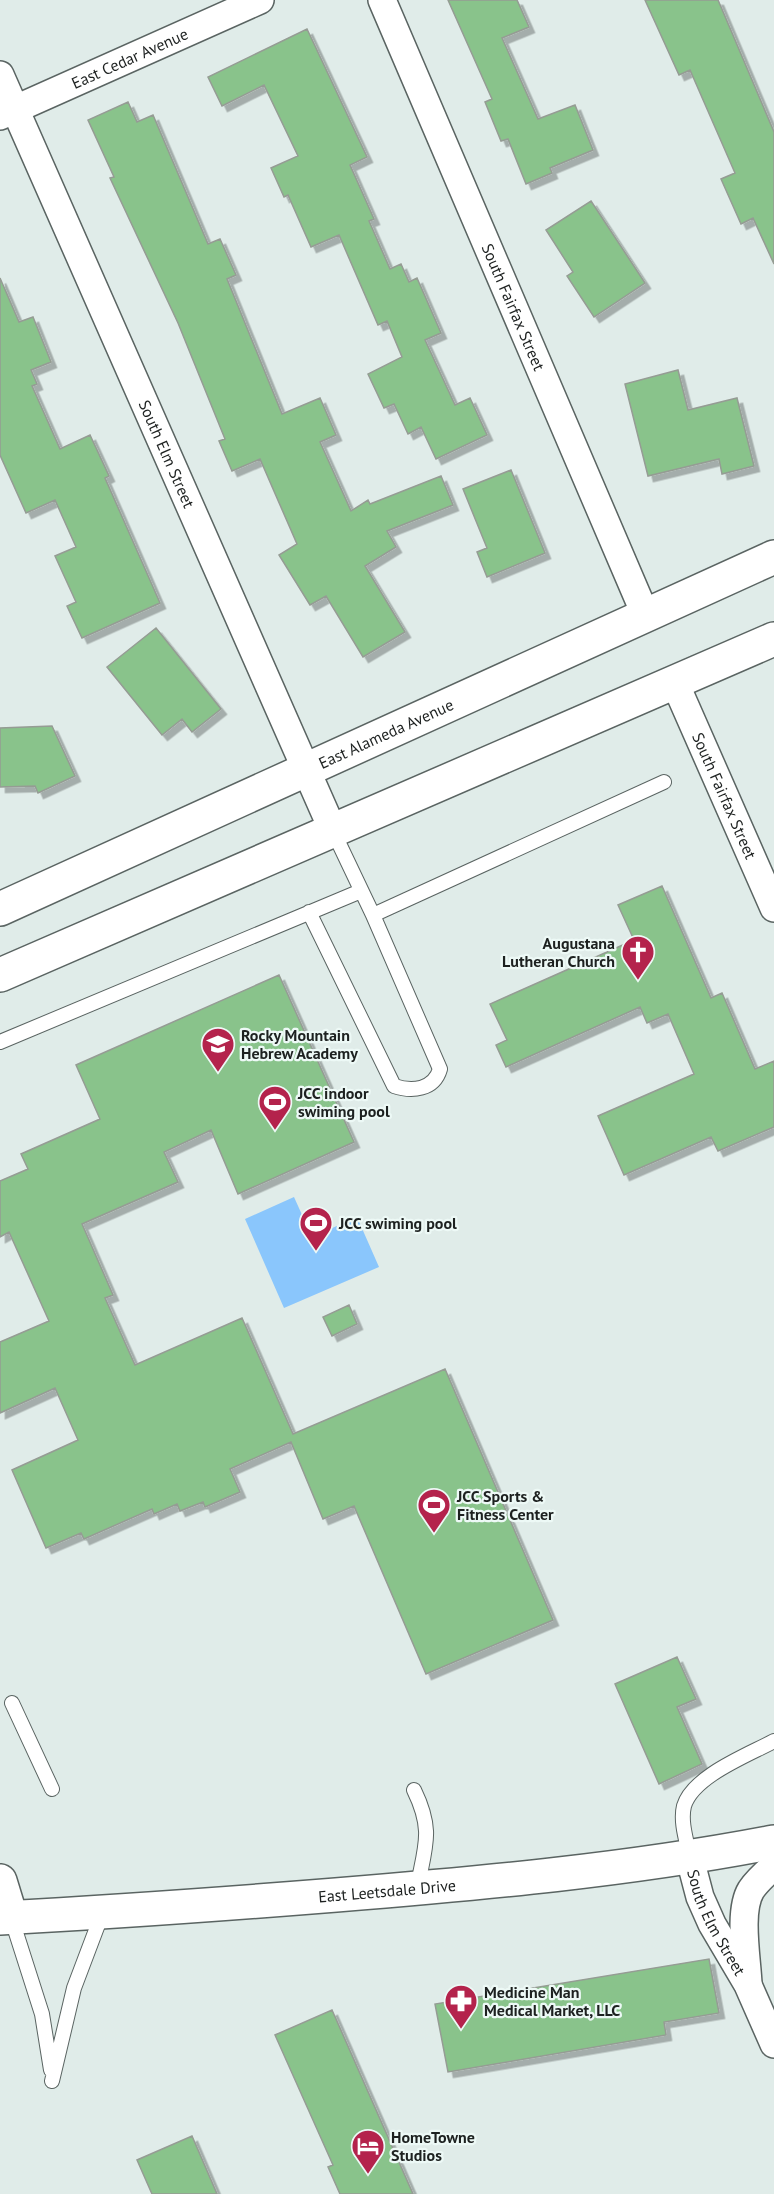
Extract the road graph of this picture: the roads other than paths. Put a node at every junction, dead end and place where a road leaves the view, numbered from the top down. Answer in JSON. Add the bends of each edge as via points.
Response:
{"nodes":[{"id":1,"x":260,"y":0,"type":"edge"},
{"id":2,"x":382,"y":0,"type":"edge"},
{"id":3,"x":0,"y":75,"type":"edge"},
{"id":4,"x":8,"y":113,"type":"edge"},
{"id":5,"x":774,"y":557,"type":"edge"},
{"id":6,"x":645,"y":614,"type":"junction"},
{"id":7,"x":774,"y":639,"type":"edge"},
{"id":8,"x":675,"y":683,"type":"junction"},
{"id":9,"x":306,"y":770,"type":"junction"},
{"id":10,"x":664,"y":782,"type":"dead end"},
{"id":11,"x":334,"y":832,"type":"junction"},
{"id":12,"x":361,"y":891,"type":"junction"},
{"id":13,"x":774,"y":908,"type":"edge"},
{"id":14,"x":0,"y":909,"type":"edge"},
{"id":15,"x":309,"y":912,"type":"junction"},
{"id":16,"x":373,"y":915,"type":"junction"},
{"id":17,"x":0,"y":975,"type":"edge"},
{"id":18,"x":0,"y":1042,"type":"edge"},
{"id":19,"x":12,"y":1703,"type":"dead end"},
{"id":20,"x":774,"y":1741,"type":"edge"},
{"id":21,"x":52,"y":1789,"type":"dead end"},
{"id":22,"x":414,"y":1790,"type":"dead end"},
{"id":23,"x":774,"y":1842,"type":"edge"},
{"id":24,"x":690,"y":1858,"type":"junction"},
{"id":25,"x":774,"y":1866,"type":"edge"},
{"id":26,"x":0,"y":1881,"type":"edge"},
{"id":27,"x":417,"y":1889,"type":"junction"},
{"id":28,"x":102,"y":1914,"type":"junction"},
{"id":29,"x":6,"y":1918,"type":"edge"},
{"id":30,"x":748,"y":1985,"type":"junction"},
{"id":31,"x":774,"y":2044,"type":"edge"}],
"edges":[{"from":1,"to":4,"type":"street","name":"East Cedar Avenue"},
{"from":2,"to":6,"type":"street","name":"South Fairfax Street"},
{"from":3,"to":4,"type":"street","name":"South Elm Street"},
{"from":4,"to":9,"type":"street","name":"South Elm Street"},
{"from":5,"to":6,"type":"main road","name":"East Alameda Avenue"},
{"from":6,"to":9,"type":"main road","name":"East Alameda Avenue"},
{"from":7,"to":8,"type":"main road"},
{"from":8,"to":11,"type":"main road"},
{"from":8,"to":13,"type":"street","name":"South Fairfax Street"},
{"from":9,"to":11,"type":"street","name":"South Elm Street"},
{"from":9,"to":14,"type":"main road","name":"East Alameda Avenue"},
{"from":10,"to":16,"type":"lane"},
{"from":11,"to":12,"type":"lane"},
{"from":11,"to":17,"type":"main road"},
{"from":12,"to":15,"type":"lane"},
{"from":12,"to":16,"type":"lane"},
{"from":15,"to":16,"type":"lane","via":[[394,1086],[408,1091],[428,1086],[438,1078],[441,1069]]},
{"from":15,"to":18,"type":"lane"},
{"from":19,"to":21,"type":"lane"},
{"from":20,"to":24,"type":"lane","via":[[693,1788],[684,1806],[683,1821]]},
{"from":22,"to":27,"type":"lane","via":[[428,1832]]},
{"from":23,"to":24,"type":"main road","name":"East Leetsdale Drive"},
{"from":24,"to":27,"type":"main road","name":"East Leetsdale Drive"},
{"from":24,"to":30,"type":"street","name":"South Elm Street","via":[[712,1924]]},
{"from":25,"to":30,"type":"street","name":"South Elm Street","via":[[751,1890],[746,1902]]},
{"from":26,"to":29,"type":"main road"},
{"from":27,"to":28,"type":"main road","name":"East Leetsdale Drive"},
{"from":28,"to":29,"type":"main road","name":"East Leetsdale Drive"},
{"from":28,"to":29,"type":"lane","via":[[72,1995],[52,2081],[42,2014]]},
{"from":30,"to":31,"type":"street","name":"South Elm Street"}]}
